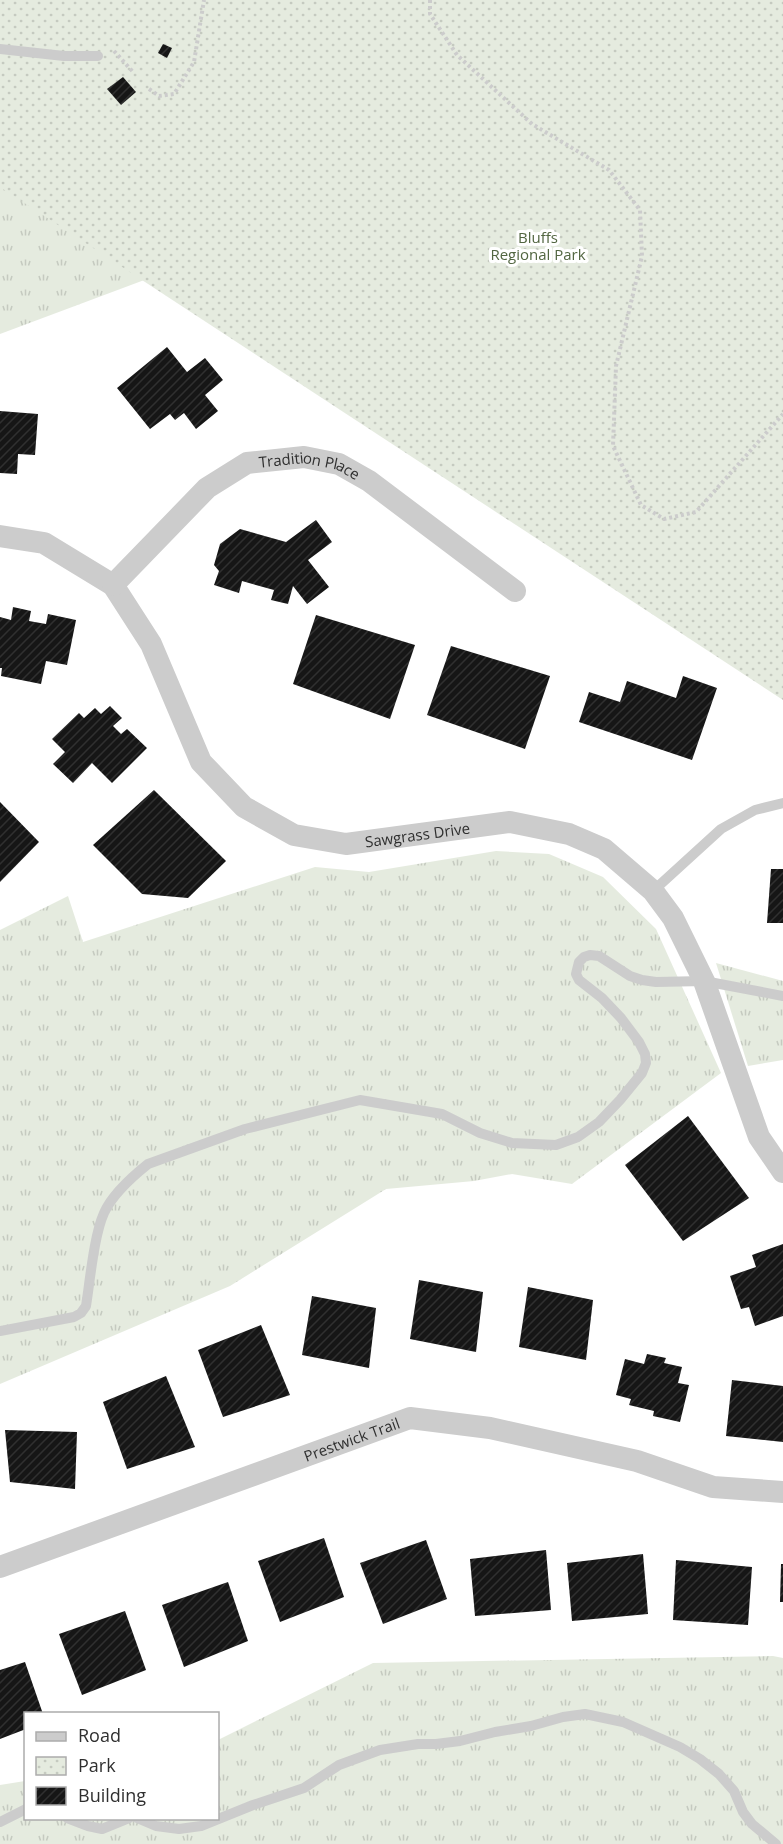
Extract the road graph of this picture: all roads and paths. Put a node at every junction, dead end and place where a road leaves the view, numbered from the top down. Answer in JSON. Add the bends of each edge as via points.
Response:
{"nodes":[{"id":1,"x":204,"y":0,"type":"edge"},
{"id":2,"x":430,"y":0,"type":"edge"},
{"id":3,"x":110,"y":47,"type":"dead end"},
{"id":4,"x":0,"y":49,"type":"edge"},
{"id":5,"x":98,"y":56,"type":"dead end"},
{"id":6,"x":134,"y":73,"type":"dead end"},
{"id":7,"x":149,"y":89,"type":"dead end"},
{"id":8,"x":783,"y":414,"type":"edge"},
{"id":9,"x":0,"y":536,"type":"edge"},
{"id":10,"x":113,"y":585,"type":"junction"},
{"id":11,"x":515,"y":591,"type":"dead end"},
{"id":12,"x":783,"y":803,"type":"edge"},
{"id":13,"x":653,"y":891,"type":"junction"},
{"id":14,"x":704,"y":981,"type":"junction"},
{"id":15,"x":783,"y":996,"type":"edge"},
{"id":16,"x":783,"y":1172,"type":"edge"},
{"id":17,"x":0,"y":1330,"type":"edge"},
{"id":18,"x":783,"y":1492,"type":"edge"},
{"id":19,"x":0,"y":1567,"type":"edge"},
{"id":20,"x":24,"y":1810,"type":"edge"},
{"id":21,"x":219,"y":1819,"type":"edge"},
{"id":22,"x":72,"y":1820,"type":"edge"},
{"id":23,"x":124,"y":1820,"type":"edge"},
{"id":24,"x":142,"y":1820,"type":"edge"},
{"id":25,"x":216,"y":1820,"type":"edge"},
{"id":26,"x":0,"y":1822,"type":"edge"},
{"id":27,"x":776,"y":1844,"type":"edge"}],
"edges":[{"from":1,"to":7,"type":"path","via":[[194,62],[174,94],[159,96]]},
{"from":2,"to":8,"type":"path","via":[[430,15],[457,55],[532,124],[609,170],[640,210],[642,256],[616,366],[613,446],[641,505],[664,519],[696,512]]},
{"from":3,"to":6,"type":"path"},
{"from":4,"to":5,"type":"lane"},
{"from":9,"to":10,"type":"street","name":"Sawgrass Drive","via":[[44,543]]},
{"from":10,"to":11,"type":"street","name":"Tradition Place","via":[[207,488],[247,463],[304,457],[339,464],[369,481]]},
{"from":10,"to":13,"type":"street","name":"Sawgrass Drive","via":[[151,644],[201,762],[244,807],[294,834],[346,844],[510,822],[569,834],[604,849]]},
{"from":12,"to":13,"type":"lane","via":[[755,810],[721,829]]},
{"from":13,"to":14,"type":"street","name":"Sawgrass Drive","via":[[673,918]]},
{"from":14,"to":15,"type":"lane"},
{"from":14,"to":16,"type":"street","name":"Sawgrass Drive","via":[[759,1137]]},
{"from":14,"to":17,"type":"lane","via":[[656,982],[630,976],[599,956],[590,955],[579,962],[579,980],[621,1018],[639,1042],[646,1063],[620,1100],[578,1137],[556,1145],[512,1143],[442,1114],[360,1100],[245,1129],[148,1164],[110,1202],[103,1214],[86,1306],[81,1313]]},
{"from":18,"to":19,"type":"street","name":"Prestwick Trail","via":[[713,1487],[637,1461],[490,1428],[410,1418]]},
{"from":20,"to":26,"type":"lane"},
{"from":21,"to":27,"type":"lane","via":[[304,1788],[339,1765],[380,1750],[460,1741],[585,1714],[623,1722],[700,1759],[734,1791],[752,1824]]},
{"from":22,"to":23,"type":"lane","via":[[102,1829]]},
{"from":24,"to":25,"type":"lane","via":[[180,1829]]}]}
